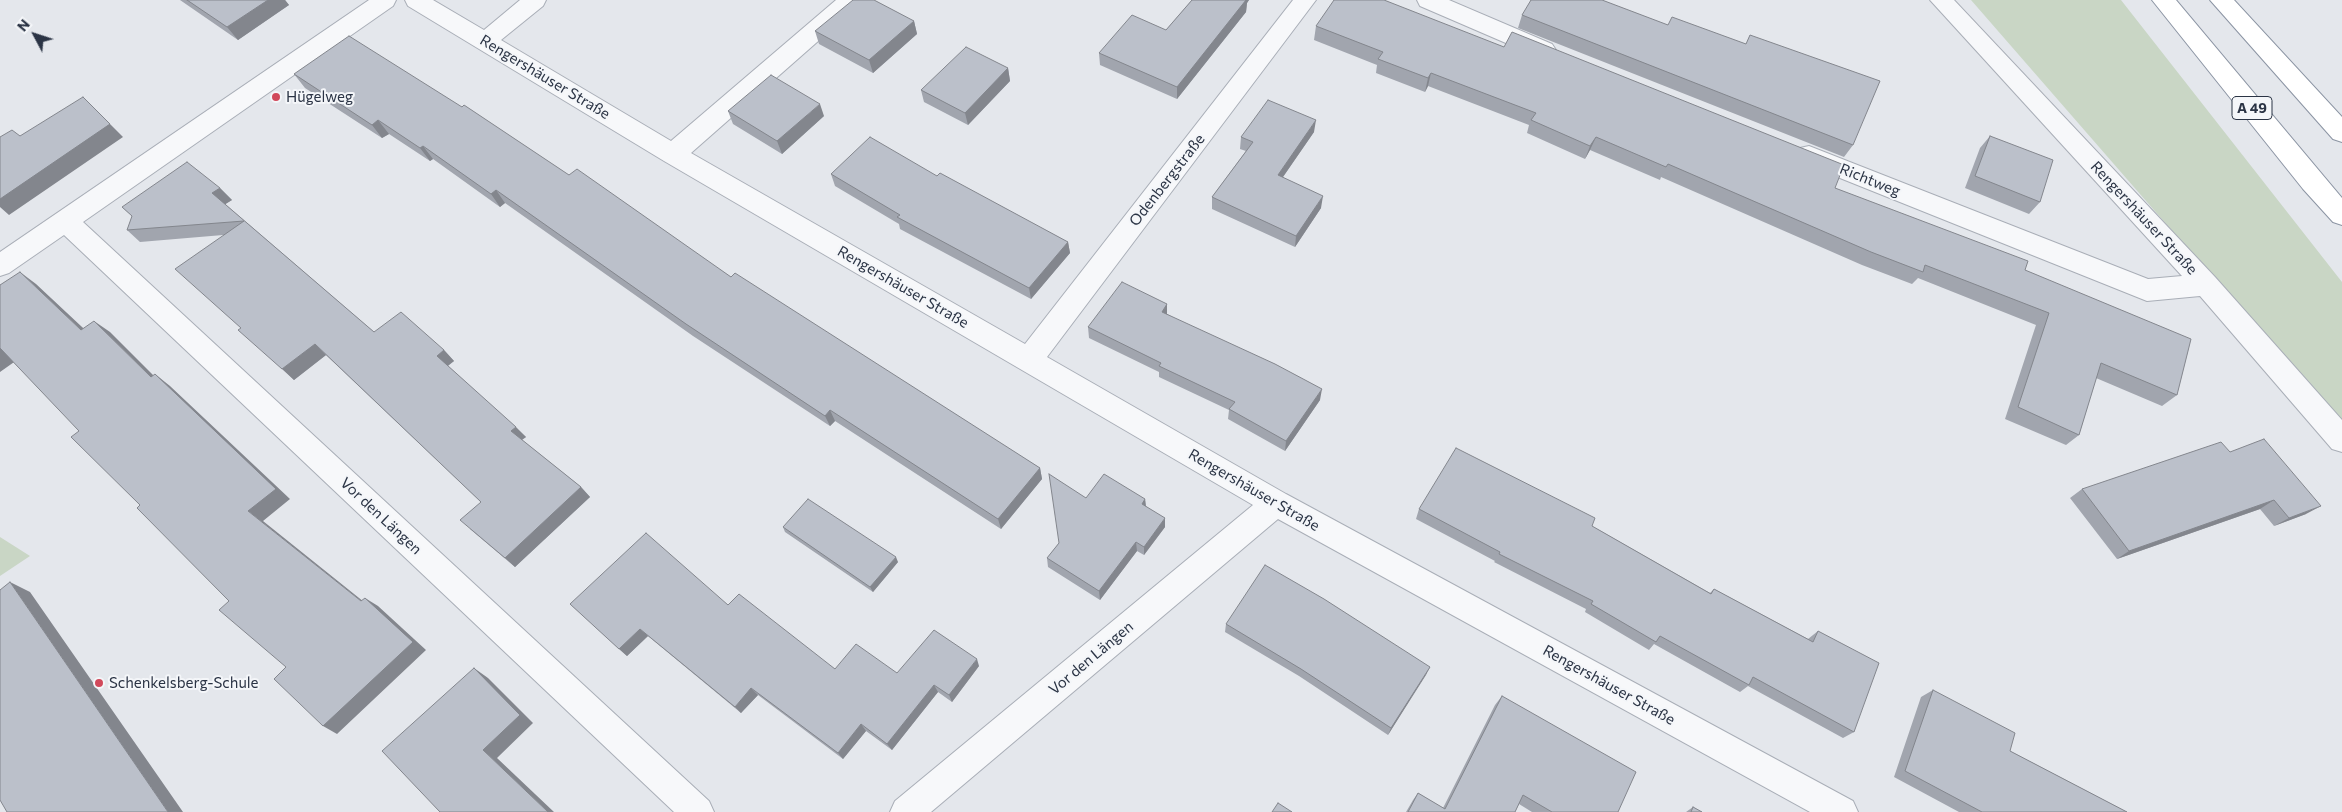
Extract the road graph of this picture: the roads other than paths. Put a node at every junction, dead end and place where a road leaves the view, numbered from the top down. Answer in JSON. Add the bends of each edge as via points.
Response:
{"nodes":[{"id":1,"x":386,"y":0,"type":"edge"},
{"id":2,"x":416,"y":0,"type":"edge"},
{"id":3,"x":535,"y":0,"type":"edge"},
{"id":4,"x":850,"y":0,"type":"edge"},
{"id":5,"x":1305,"y":0,"type":"edge"},
{"id":6,"x":1428,"y":0,"type":"edge"},
{"id":7,"x":1941,"y":0,"type":"edge"},
{"id":8,"x":2163,"y":0,"type":"edge"},
{"id":9,"x":2220,"y":0,"type":"edge"},
{"id":10,"x":485,"y":41,"type":"junction"},
{"id":11,"x":1566,"y":58,"type":"edge"},
{"id":12,"x":2342,"y":133,"type":"edge"},
{"id":13,"x":1787,"y":147,"type":"edge"},
{"id":14,"x":674,"y":154,"type":"junction"},
{"id":15,"x":2342,"y":215,"type":"edge"},
{"id":16,"x":65,"y":221,"type":"junction"},
{"id":17,"x":0,"y":266,"type":"edge"},
{"id":18,"x":2206,"y":285,"type":"junction"},
{"id":19,"x":1029,"y":359,"type":"junction"},
{"id":20,"x":2342,"y":440,"type":"edge"},
{"id":21,"x":1276,"y":503,"type":"junction"},
{"id":22,"x":698,"y":812,"type":"edge"},
{"id":23,"x":906,"y":812,"type":"edge"},
{"id":24,"x":1842,"y":812,"type":"edge"}],
"edges":[{"from":1,"to":16,"type":"street"},
{"from":2,"to":10,"type":"street","name":"Rengershäuser Straße"},
{"from":3,"to":10,"type":"street"},
{"from":4,"to":14,"type":"street"},
{"from":5,"to":19,"type":"street","name":"Odenbergstraße"},
{"from":6,"to":11,"type":"street"},
{"from":7,"to":18,"type":"street","name":"Rengershäuser Straße"},
{"from":8,"to":15,"type":"highway","number":"A 49"},
{"from":9,"to":12,"type":"highway"},
{"from":10,"to":14,"type":"street","name":"Rengershäuser Straße"},
{"from":13,"to":18,"type":"street","name":"Richtweg","via":[[2147,290]]},
{"from":14,"to":19,"type":"street","name":"Rengershäuser Straße"},
{"from":16,"to":17,"type":"street"},
{"from":16,"to":22,"type":"street","name":"Vor den Längen"},
{"from":18,"to":20,"type":"street","name":"Rengershäuser Straße"},
{"from":19,"to":21,"type":"street","name":"Rengershäuser Straße"},
{"from":21,"to":23,"type":"street","name":"Vor den Längen"},
{"from":21,"to":24,"type":"street","name":"Rengershäuser Straße"}]}
